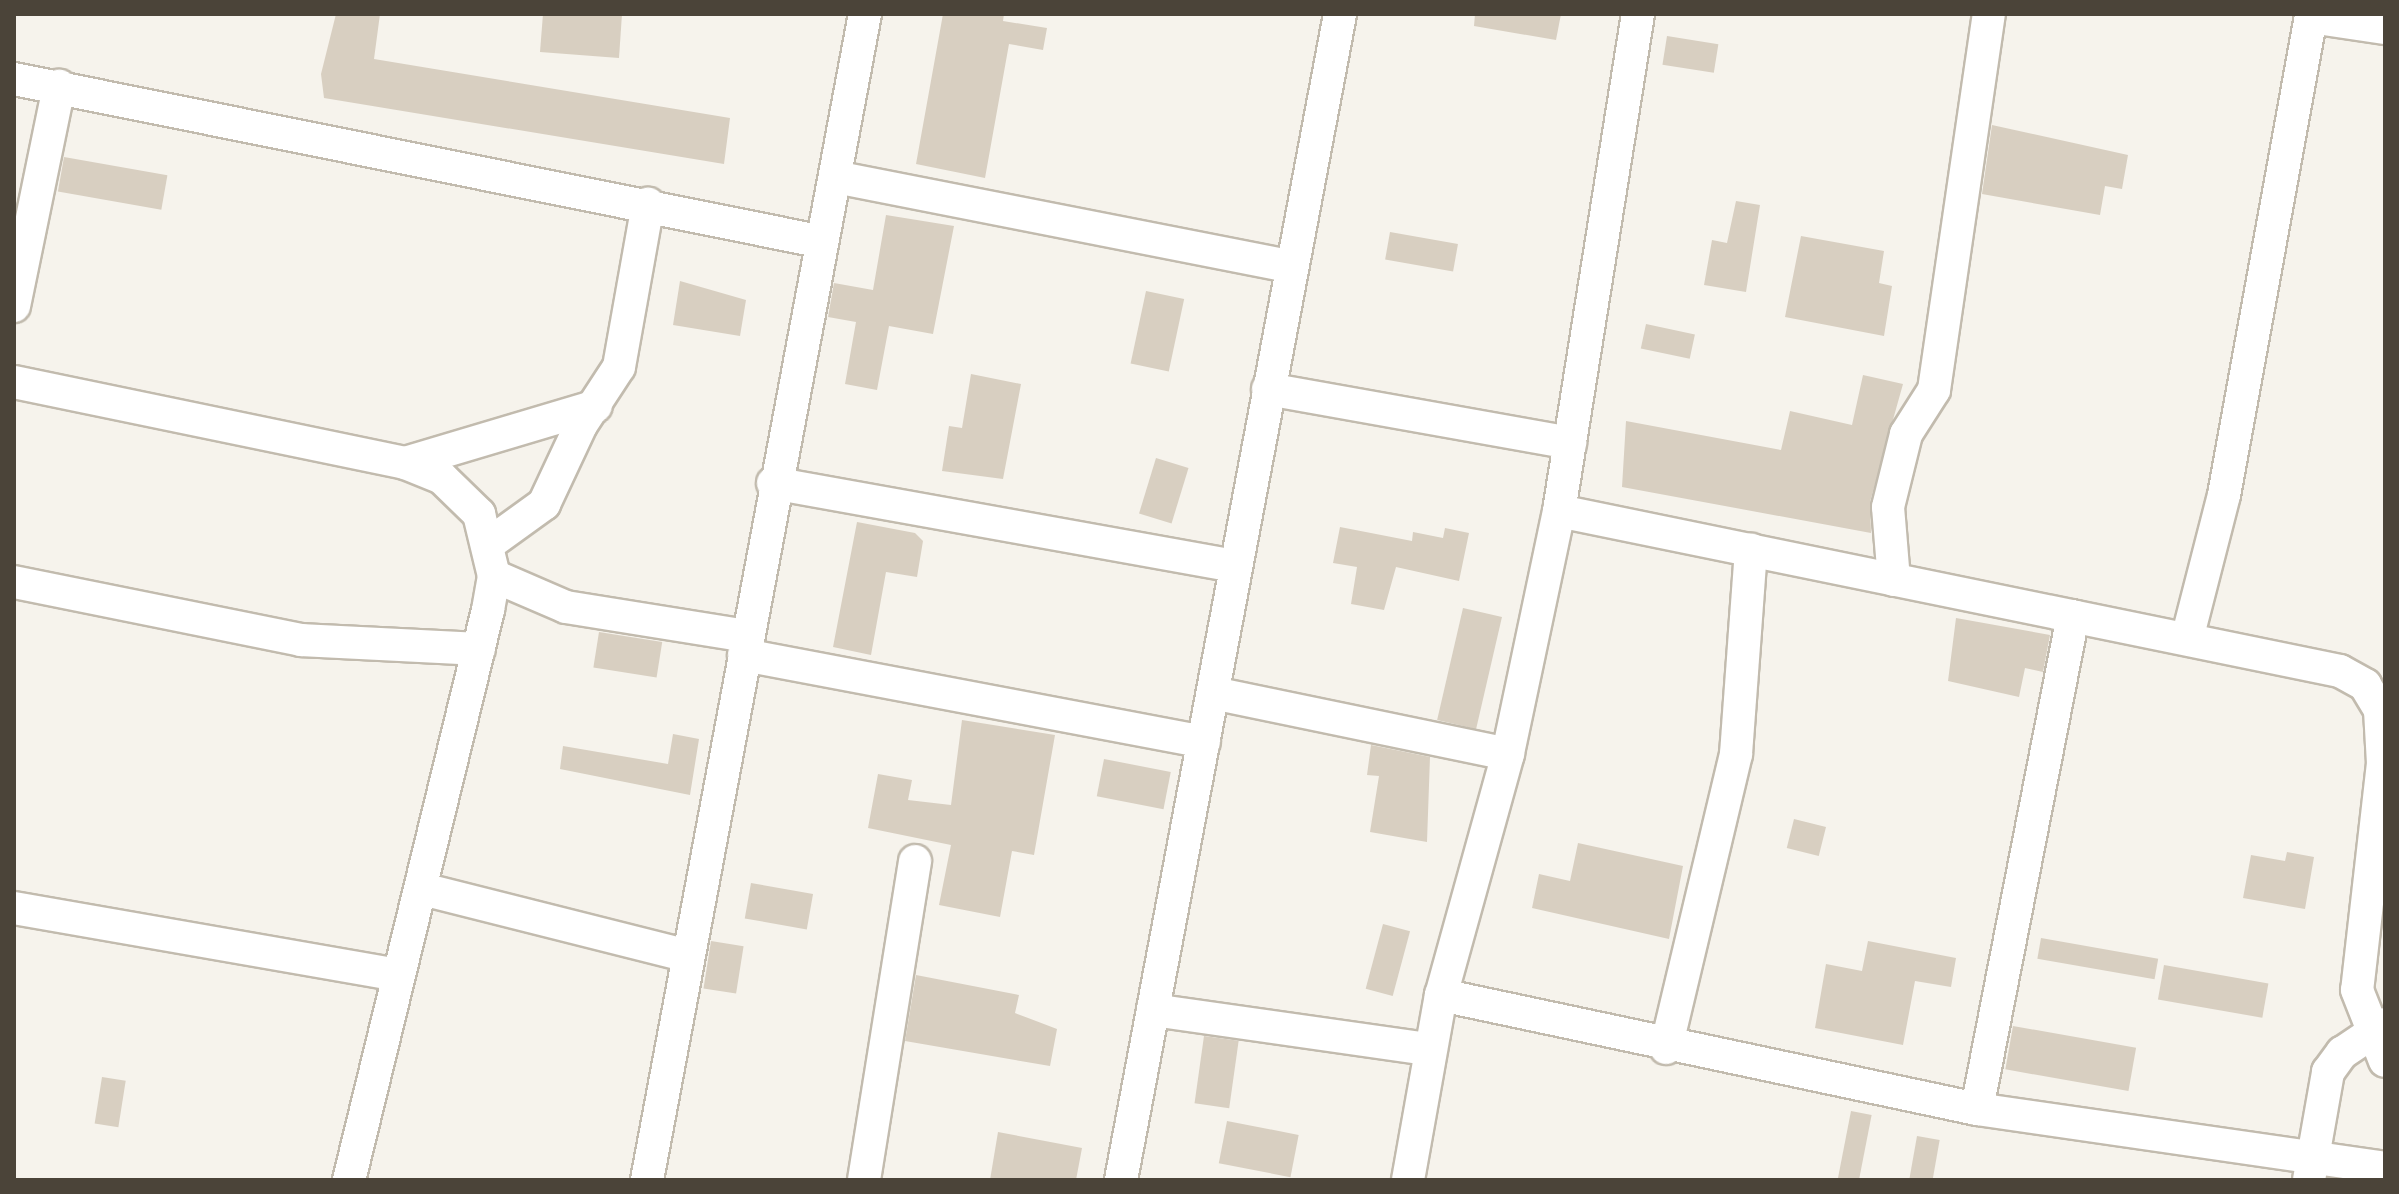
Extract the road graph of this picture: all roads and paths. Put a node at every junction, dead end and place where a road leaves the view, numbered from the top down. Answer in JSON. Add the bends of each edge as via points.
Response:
{"nodes":[{"id":1,"x":865,"y":14,"type":"edge"},
{"id":2,"x":1340,"y":14,"type":"edge"},
{"id":3,"x":1638,"y":14,"type":"edge"},
{"id":4,"x":1989,"y":14,"type":"edge"},
{"id":5,"x":2303,"y":15,"type":"edge"},
{"id":6,"x":2353,"y":18,"type":"edge"},
{"id":7,"x":2385,"y":28,"type":"edge"},
{"id":8,"x":14,"y":79,"type":"edge"},
{"id":9,"x":59,"y":86,"type":"junction"},
{"id":10,"x":835,"y":177,"type":"junction"},
{"id":11,"x":648,"y":204,"type":"junction"},
{"id":12,"x":818,"y":241,"type":"junction"},
{"id":13,"x":1289,"y":266,"type":"junction"},
{"id":14,"x":14,"y":306,"type":"edge"},
{"id":15,"x":14,"y":382,"type":"edge"},
{"id":16,"x":1268,"y":389,"type":"junction"},
{"id":17,"x":596,"y":406,"type":"junction"},
{"id":18,"x":1570,"y":443,"type":"junction"},
{"id":19,"x":405,"y":463,"type":"junction"},
{"id":20,"x":773,"y":483,"type":"junction"},
{"id":21,"x":1559,"y":511,"type":"junction"},
{"id":22,"x":490,"y":543,"type":"junction"},
{"id":23,"x":1751,"y":550,"type":"junction"},
{"id":24,"x":1236,"y":566,"type":"junction"},
{"id":25,"x":494,"y":576,"type":"junction"},
{"id":26,"x":1894,"y":580,"type":"junction"},
{"id":27,"x":14,"y":582,"type":"edge"},
{"id":28,"x":2073,"y":616,"type":"junction"},
{"id":29,"x":2187,"y":639,"type":"junction"},
{"id":30,"x":746,"y":646,"type":"junction"},
{"id":31,"x":479,"y":649,"type":"junction"},
{"id":32,"x":1213,"y":693,"type":"junction"},
{"id":33,"x":1204,"y":742,"type":"junction"},
{"id":34,"x":1508,"y":754,"type":"junction"},
{"id":35,"x":915,"y":861,"type":"dead end"},
{"id":36,"x":422,"y":889,"type":"junction"},
{"id":37,"x":14,"y":908,"type":"edge"},
{"id":38,"x":688,"y":956,"type":"junction"},
{"id":39,"x":398,"y":975,"type":"junction"},
{"id":40,"x":1441,"y":995,"type":"junction"},
{"id":41,"x":1153,"y":1010,"type":"junction"},
{"id":42,"x":2377,"y":1028,"type":"edge"},
{"id":43,"x":1666,"y":1048,"type":"junction"},
{"id":44,"x":1428,"y":1049,"type":"junction"},
{"id":45,"x":2385,"y":1061,"type":"edge"},
{"id":46,"x":1977,"y":1109,"type":"junction"},
{"id":47,"x":2311,"y":1168,"type":"edge"},
{"id":48,"x":2385,"y":1168,"type":"edge"},
{"id":49,"x":349,"y":1180,"type":"edge"},
{"id":50,"x":647,"y":1180,"type":"edge"},
{"id":51,"x":864,"y":1180,"type":"edge"},
{"id":52,"x":1121,"y":1180,"type":"edge"},
{"id":53,"x":1408,"y":1180,"type":"edge"}],
"edges":[{"from":1,"to":10,"type":"street"},
{"from":2,"to":13,"type":"street"},
{"from":3,"to":18,"type":"street"},
{"from":4,"to":26,"type":"street","via":[[1934,390],[1906,434],[1888,507]]},
{"from":5,"to":6,"type":"street"},
{"from":5,"to":29,"type":"street","via":[[2224,495]]},
{"from":6,"to":7,"type":"street"},
{"from":8,"to":9,"type":"street"},
{"from":9,"to":11,"type":"street"},
{"from":9,"to":14,"type":"street"},
{"from":10,"to":12,"type":"street"},
{"from":10,"to":13,"type":"street"},
{"from":11,"to":12,"type":"street"},
{"from":11,"to":17,"type":"street","via":[[629,335]]},
{"from":12,"to":20,"type":"street"},
{"from":13,"to":16,"type":"street"},
{"from":15,"to":19,"type":"street"},
{"from":16,"to":18,"type":"street"},
{"from":16,"to":24,"type":"street"},
{"from":17,"to":19,"type":"street"},
{"from":17,"to":22,"type":"street","via":[[544,504]]},
{"from":18,"to":21,"type":"street"},
{"from":19,"to":22,"type":"street","via":[[460,494]]},
{"from":20,"to":24,"type":"street"},
{"from":20,"to":30,"type":"street"},
{"from":21,"to":23,"type":"street"},
{"from":21,"to":34,"type":"street"},
{"from":22,"to":25,"type":"street"},
{"from":23,"to":26,"type":"street"},
{"from":23,"to":43,"type":"street","via":[[1736,754]]},
{"from":24,"to":32,"type":"street"},
{"from":25,"to":30,"type":"street","via":[[566,607]]},
{"from":25,"to":31,"type":"street"},
{"from":26,"to":28,"type":"street"},
{"from":27,"to":31,"type":"street","via":[[301,640]]},
{"from":28,"to":29,"type":"street"},
{"from":28,"to":46,"type":"street"},
{"from":29,"to":42,"type":"street","via":[[2340,671],[2374,696],[2383,763],[2356,962]]},
{"from":30,"to":33,"type":"street"},
{"from":30,"to":38,"type":"street"},
{"from":31,"to":36,"type":"street"},
{"from":32,"to":33,"type":"street"},
{"from":32,"to":34,"type":"street"},
{"from":33,"to":41,"type":"street"},
{"from":34,"to":40,"type":"street"},
{"from":35,"to":51,"type":"street"},
{"from":36,"to":38,"type":"street"},
{"from":36,"to":39,"type":"street"},
{"from":37,"to":39,"type":"street"},
{"from":38,"to":50,"type":"street"},
{"from":39,"to":49,"type":"street"},
{"from":40,"to":43,"type":"street"},
{"from":40,"to":44,"type":"street"},
{"from":41,"to":44,"type":"street"},
{"from":41,"to":52,"type":"street"},
{"from":42,"to":45,"type":"street"},
{"from":42,"to":47,"type":"street","via":[[2328,1072]]},
{"from":43,"to":46,"type":"street"},
{"from":44,"to":53,"type":"street"},
{"from":46,"to":47,"type":"street"},
{"from":47,"to":48,"type":"street"}]}
